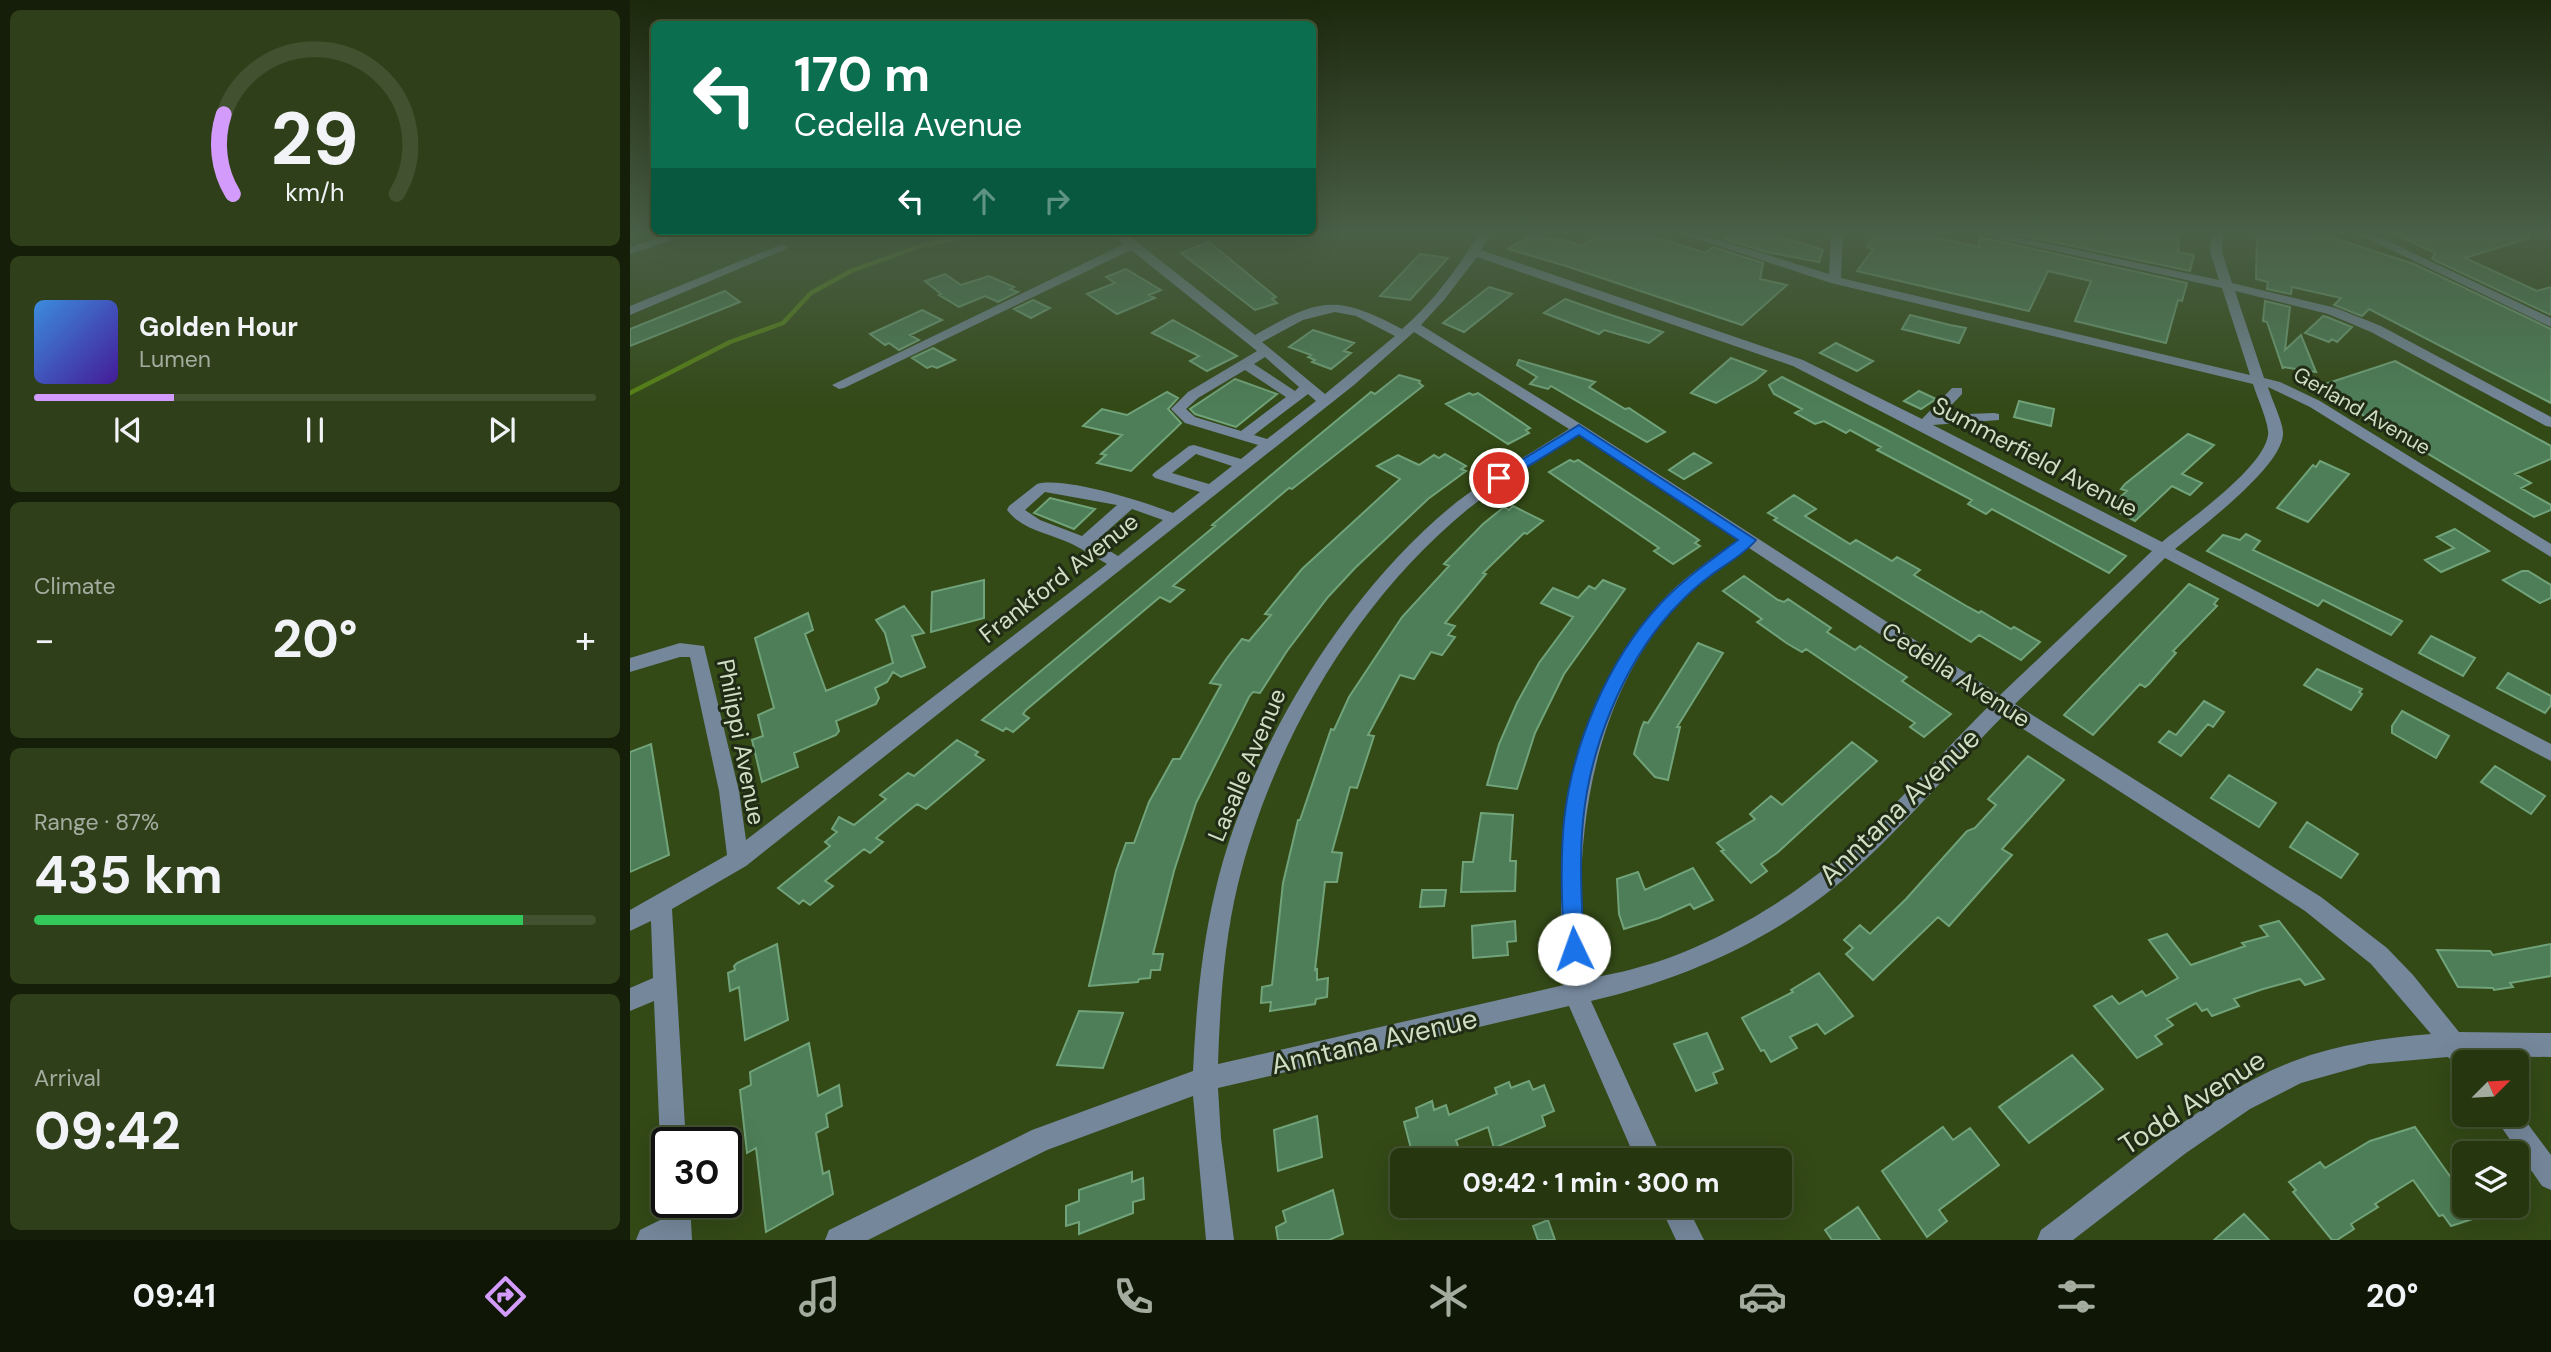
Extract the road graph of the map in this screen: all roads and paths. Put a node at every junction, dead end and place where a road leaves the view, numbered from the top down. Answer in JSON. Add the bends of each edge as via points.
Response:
{"nodes":[{"id":1,"x":675,"y":292,"type":"edge"},
{"id":2,"x":1033,"y":292,"type":"edge"},
{"id":3,"x":1193,"y":292,"type":"edge"},
{"id":4,"x":1447,"y":292,"type":"edge"},
{"id":5,"x":1591,"y":292,"type":"edge"},
{"id":6,"x":1889,"y":292,"type":"edge"},
{"id":7,"x":2228,"y":292,"type":"edge"},
{"id":8,"x":2253,"y":292,"type":"edge"},
{"id":9,"x":2485,"y":292,"type":"edge"},
{"id":10,"x":630,"y":311,"type":"edge"},
{"id":11,"x":2551,"y":323,"type":"edge"},
{"id":12,"x":1408,"y":330,"type":"junction"},
{"id":13,"x":1254,"y":341,"type":"junction"},
{"id":14,"x":1266,"y":351,"type":"junction"},
{"id":15,"x":1245,"y":365,"type":"junction"},
{"id":16,"x":1289,"y":371,"type":"junction"},
{"id":17,"x":1269,"y":380,"type":"junction"},
{"id":18,"x":2259,"y":380,"type":"junction"},
{"id":19,"x":839,"y":385,"type":"dead end"},
{"id":20,"x":1308,"y":387,"type":"junction"},
{"id":21,"x":1957,"y":391,"type":"dead end"},
{"id":22,"x":1295,"y":397,"type":"junction"},
{"id":23,"x":1323,"y":400,"type":"junction"},
{"id":24,"x":1279,"y":409,"type":"junction"},
{"id":25,"x":1994,"y":417,"type":"dead end"},
{"id":26,"x":1299,"y":419,"type":"junction"},
{"id":27,"x":1927,"y":423,"type":"junction"},
{"id":28,"x":2551,"y":423,"type":"edge"},
{"id":29,"x":1579,"y":429,"type":"junction"},
{"id":30,"x":1243,"y":436,"type":"junction"},
{"id":31,"x":1269,"y":444,"type":"junction"},
{"id":32,"x":1244,"y":464,"type":"junction"},
{"id":33,"x":1211,"y":490,"type":"junction"},
{"id":34,"x":1128,"y":504,"type":"junction"},
{"id":35,"x":1174,"y":519,"type":"junction"},
{"id":36,"x":1748,"y":540,"type":"junction"},
{"id":37,"x":1084,"y":543,"type":"junction"},
{"id":38,"x":2162,"y":551,"type":"junction"},
{"id":39,"x":2551,"y":551,"type":"edge"},
{"id":40,"x":1118,"y":563,"type":"junction"},
{"id":41,"x":630,"y":666,"type":"edge"},
{"id":42,"x":2001,"y":705,"type":"junction"},
{"id":43,"x":2551,"y":753,"type":"edge"},
{"id":44,"x":738,"y":859,"type":"junction"},
{"id":45,"x":661,"y":905,"type":"junction"},
{"id":46,"x":630,"y":921,"type":"edge"},
{"id":47,"x":665,"y":984,"type":"junction"},
{"id":48,"x":1577,"y":994,"type":"junction"},
{"id":49,"x":630,"y":1000,"type":"edge"},
{"id":50,"x":2551,"y":1045,"type":"edge"},
{"id":51,"x":2459,"y":1050,"type":"edge"},
{"id":52,"x":2495,"y":1050,"type":"edge"},
{"id":53,"x":2452,"y":1053,"type":"edge"},
{"id":54,"x":1205,"y":1079,"type":"junction"},
{"id":55,"x":672,"y":1127,"type":"edge"},
{"id":56,"x":2515,"y":1127,"type":"edge"},
{"id":57,"x":1644,"y":1148,"type":"edge"},
{"id":58,"x":2551,"y":1177,"type":"edge"},
{"id":59,"x":1679,"y":1218,"type":"edge"},
{"id":60,"x":678,"y":1222,"type":"edge"},
{"id":61,"x":650,"y":1240,"type":"edge"},
{"id":62,"x":839,"y":1240,"type":"edge"},
{"id":63,"x":1220,"y":1240,"type":"edge"},
{"id":64,"x":1690,"y":1240,"type":"edge"},
{"id":65,"x":2051,"y":1240,"type":"edge"}],
"edges":[{"from":1,"to":10,"type":"street"},
{"from":2,"to":19,"type":"street"},
{"from":3,"to":13,"type":"street"},
{"from":4,"to":12,"type":"street","name":"Frankford Avenue"},
{"from":5,"to":27,"type":"street","name":"Summerfield Avenue","via":[[1798,363]]},
{"from":6,"to":18,"type":"street","name":"Gerland Avenue"},
{"from":7,"to":18,"type":"street","name":"Anntana Avenue"},
{"from":8,"to":28,"type":"street","via":[[2355,319]]},
{"from":9,"to":11,"type":"street"},
{"from":12,"to":13,"type":"street","name":"Cedella Avenue","via":[[1347,309],[1333,309],[1297,318]]},
{"from":12,"to":23,"type":"street","name":"Frankford Avenue"},
{"from":12,"to":29,"type":"street","name":"Cedella Avenue"},
{"from":13,"to":14,"type":"street"},
{"from":14,"to":15,"type":"street"},
{"from":14,"to":16,"type":"street"},
{"from":15,"to":17,"type":"street"},
{"from":15,"to":30,"type":"street","via":[[1178,409],[1190,420]]},
{"from":16,"to":17,"type":"street"},
{"from":16,"to":20,"type":"street"},
{"from":17,"to":22,"type":"street"},
{"from":18,"to":38,"type":"street","name":"Anntana Avenue","via":[[2276,434],[2274,443],[2215,508]]},
{"from":18,"to":39,"type":"street","name":"Gerland Avenue","via":[[2315,404]]},
{"from":20,"to":22,"type":"street"},
{"from":20,"to":23,"type":"street"},
{"from":21,"to":27,"type":"street"},
{"from":22,"to":24,"type":"street"},
{"from":23,"to":26,"type":"street","name":"Frankford Avenue"},
{"from":24,"to":26,"type":"street"},
{"from":24,"to":30,"type":"street"},
{"from":25,"to":27,"type":"street"},
{"from":26,"to":31,"type":"street","name":"Frankford Avenue"},
{"from":27,"to":38,"type":"street","name":"Summerfield Avenue"},
{"from":29,"to":36,"type":"street","name":"Cedella Avenue"},
{"from":29,"to":54,"type":"street","name":"Lasalle Avenue","via":[[1489,485],[1420,544],[1347,628],[1310,685],[1255,802],[1223,901]]},
{"from":30,"to":31,"type":"street"},
{"from":31,"to":32,"type":"street","name":"Frankford Avenue"},
{"from":32,"to":33,"type":"street","name":"Frankford Avenue"},
{"from":32,"to":33,"type":"street","via":[[1194,449],[1160,475]]},
{"from":33,"to":35,"type":"street","name":"Frankford Avenue"},
{"from":34,"to":35,"type":"street"},
{"from":34,"to":37,"type":"street"},
{"from":34,"to":37,"type":"street","via":[[1082,491],[1042,487],[1015,510],[1034,524]]},
{"from":35,"to":40,"type":"street","name":"Frankford Avenue"},
{"from":36,"to":42,"type":"street","name":"Cedella Avenue"},
{"from":36,"to":48,"type":"street","via":[[1665,608],[1640,641],[1600,720],[1582,771],[1574,820],[1571,870]]},
{"from":37,"to":40,"type":"street"},
{"from":38,"to":42,"type":"street","name":"Anntana Avenue"},
{"from":38,"to":43,"type":"street","name":"Summerfield Avenue"},
{"from":40,"to":44,"type":"street","name":"Frankford Avenue"},
{"from":41,"to":44,"type":"street","name":"Philippi Avenue","via":[[680,650],[698,651],[729,791]]},
{"from":42,"to":48,"type":"street","name":"Anntana Avenue","via":[[1870,842],[1827,880],[1770,919],[1646,976]]},
{"from":42,"to":51,"type":"street","name":"Cedella Avenue","via":[[2346,929],[2405,983]]},
{"from":44,"to":45,"type":"street","name":"Frankford Avenue"},
{"from":45,"to":46,"type":"street","name":"Frankford Avenue"},
{"from":45,"to":47,"type":"street"},
{"from":47,"to":49,"type":"street"},
{"from":47,"to":55,"type":"street"},
{"from":48,"to":54,"type":"street","name":"Anntana Avenue"},
{"from":48,"to":57,"type":"street"},
{"from":50,"to":52,"type":"street","name":"Todd Avenue"},
{"from":53,"to":65,"type":"street","name":"Todd Avenue","via":[[2369,1052],[2297,1072],[2241,1100]]},
{"from":54,"to":62,"type":"street","name":"Anntana Avenue","via":[[1041,1139]]},
{"from":54,"to":63,"type":"street","name":"Lasalle Avenue"},
{"from":56,"to":58,"type":"street"},
{"from":59,"to":64,"type":"street"},
{"from":60,"to":61,"type":"street"}]}
